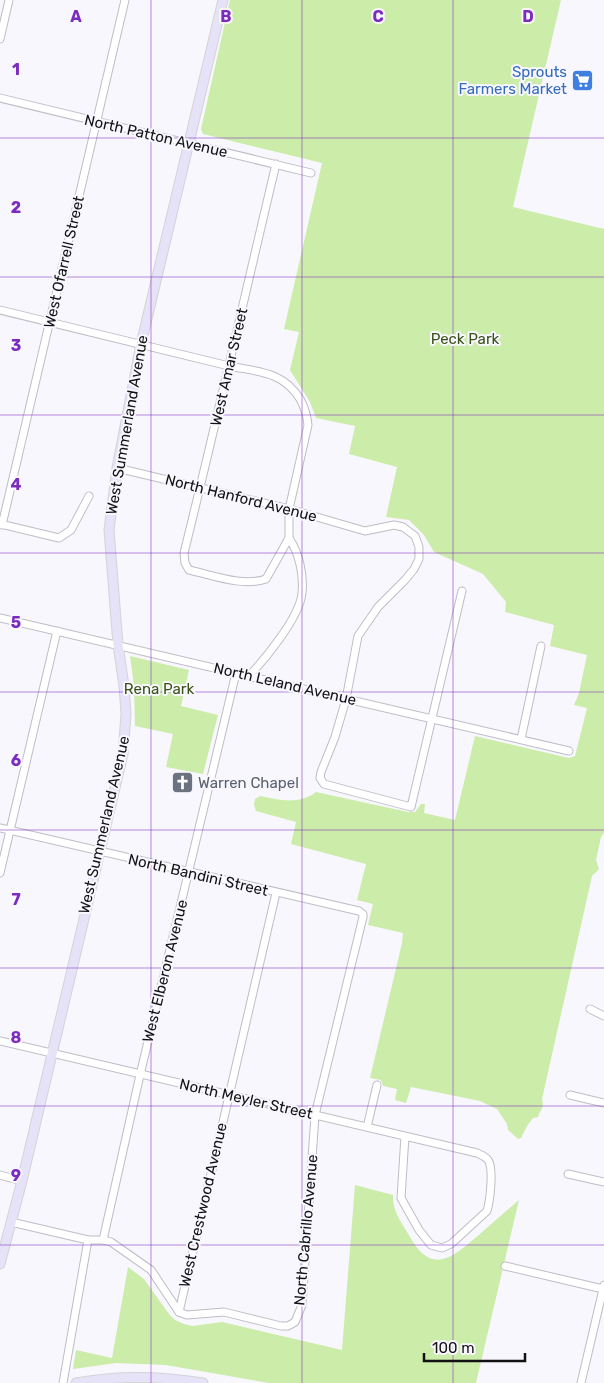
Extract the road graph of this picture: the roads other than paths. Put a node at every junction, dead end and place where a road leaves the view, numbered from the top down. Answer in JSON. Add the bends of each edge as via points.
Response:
{"nodes":[{"id":1,"x":9,"y":0,"type":"edge"},
{"id":2,"x":125,"y":0,"type":"edge"},
{"id":3,"x":222,"y":0,"type":"edge"},
{"id":4,"x":0,"y":39,"type":"edge"},
{"id":5,"x":0,"y":98,"type":"edge"},
{"id":6,"x":98,"y":122,"type":"junction"},
{"id":7,"x":188,"y":143,"type":"junction"},
{"id":8,"x":276,"y":164,"type":"junction"},
{"id":9,"x":312,"y":173,"type":"dead end"},
{"id":10,"x":0,"y":310,"type":"edge"},
{"id":11,"x":50,"y":321,"type":"junction"},
{"id":12,"x":140,"y":344,"type":"junction"},
{"id":13,"x":229,"y":366,"type":"junction"},
{"id":14,"x":117,"y":468,"type":"junction"},
{"id":15,"x":201,"y":488,"type":"junction"},
{"id":16,"x":89,"y":496,"type":"dead end"},
{"id":17,"x":289,"y":509,"type":"junction"},
{"id":18,"x":1,"y":525,"type":"edge"},
{"id":19,"x":289,"y":538,"type":"junction"},
{"id":20,"x":462,"y":591,"type":"dead end"},
{"id":21,"x":0,"y":618,"type":"edge"},
{"id":22,"x":57,"y":631,"type":"junction"},
{"id":23,"x":118,"y":645,"type":"junction"},
{"id":24,"x":541,"y":646,"type":"dead end"},
{"id":25,"x":236,"y":673,"type":"junction"},
{"id":26,"x":249,"y":676,"type":"junction"},
{"id":27,"x":346,"y":698,"type":"junction"},
{"id":28,"x":432,"y":719,"type":"junction"},
{"id":29,"x":521,"y":740,"type":"junction"},
{"id":30,"x":569,"y":751,"type":"dead end"},
{"id":31,"x":0,"y":828,"type":"edge"},
{"id":32,"x":10,"y":830,"type":"junction"},
{"id":33,"x":99,"y":851,"type":"junction"},
{"id":34,"x":189,"y":872,"type":"junction"},
{"id":35,"x":0,"y":873,"type":"edge"},
{"id":36,"x":276,"y":893,"type":"junction"},
{"id":37,"x":363,"y":917,"type":"joint"},
{"id":38,"x":590,"y":1009,"type":"dead end"},
{"id":39,"x":604,"y":1016,"type":"edge"},
{"id":40,"x":0,"y":1041,"type":"edge"},
{"id":41,"x":51,"y":1054,"type":"junction"},
{"id":42,"x":140,"y":1075,"type":"junction"},
{"id":43,"x":377,"y":1085,"type":"dead end"},
{"id":44,"x":570,"y":1095,"type":"dead end"},
{"id":45,"x":228,"y":1096,"type":"junction"},
{"id":46,"x":604,"y":1104,"type":"edge"},
{"id":47,"x":315,"y":1115,"type":"junction"},
{"id":48,"x":367,"y":1127,"type":"junction"},
{"id":49,"x":405,"y":1136,"type":"junction"},
{"id":50,"x":568,"y":1174,"type":"dead end"},
{"id":51,"x":0,"y":1175,"type":"edge"},
{"id":52,"x":22,"y":1181,"type":"junction"},
{"id":53,"x":604,"y":1182,"type":"edge"},
{"id":54,"x":12,"y":1222,"type":"junction"},
{"id":55,"x":88,"y":1240,"type":"junction"},
{"id":56,"x":103,"y":1240,"type":"junction"},
{"id":57,"x":0,"y":1264,"type":"edge"},
{"id":58,"x":505,"y":1266,"type":"dead end"},
{"id":59,"x":604,"y":1287,"type":"edge"},
{"id":60,"x":179,"y":1312,"type":"junction"},
{"id":61,"x":63,"y":1383,"type":"edge"},
{"id":62,"x":76,"y":1383,"type":"edge"},
{"id":63,"x":203,"y":1383,"type":"edge"},
{"id":64,"x":581,"y":1383,"type":"edge"}],
"edges":[{"from":1,"to":4,"type":"street"},
{"from":2,"to":6,"type":"street","name":"West Ofarrell Street"},
{"from":3,"to":7,"type":"main road","name":"West Summerland Avenue"},
{"from":5,"to":6,"type":"street","name":"North Patton Avenue"},
{"from":6,"to":7,"type":"street","name":"North Patton Avenue"},
{"from":6,"to":11,"type":"street","name":"West Ofarrell Street"},
{"from":7,"to":8,"type":"street","name":"North Patton Avenue"},
{"from":7,"to":12,"type":"main road","name":"West Summerland Avenue"},
{"from":8,"to":9,"type":"street","name":"North Patton Avenue"},
{"from":8,"to":13,"type":"street","name":"West Amar Street"},
{"from":10,"to":11,"type":"street"},
{"from":11,"to":12,"type":"street"},
{"from":11,"to":18,"type":"street","name":"West Ofarrell Street"},
{"from":12,"to":13,"type":"street"},
{"from":12,"to":14,"type":"main road","name":"West Summerland Avenue"},
{"from":13,"to":15,"type":"street","name":"West Amar Street"},
{"from":13,"to":17,"type":"street","via":[[276,376],[287,383],[307,412],[308,425]]},
{"from":14,"to":15,"type":"street","name":"North Hanford Avenue"},
{"from":14,"to":23,"type":"main road","name":"West Summerland Avenue","via":[[109,530]]},
{"from":15,"to":17,"type":"street","name":"North Hanford Avenue"},
{"from":15,"to":19,"type":"street","name":"West Amar Street","via":[[184,553],[189,570],[228,579],[256,582],[266,579]]},
{"from":16,"to":18,"type":"street","via":[[70,530],[59,538]]},
{"from":17,"to":19,"type":"street"},
{"from":17,"to":27,"type":"street","name":"North Hanford Avenue","via":[[365,531],[394,525],[403,527],[415,536],[419,547],[419,559],[414,570],[378,607],[358,636]]},
{"from":19,"to":26,"type":"street","via":[[295,547],[303,580],[302,595],[291,621]]},
{"from":20,"to":28,"type":"street"},
{"from":21,"to":22,"type":"street","name":"North Leland Avenue"},
{"from":22,"to":23,"type":"street","name":"North Leland Avenue"},
{"from":22,"to":32,"type":"street"},
{"from":23,"to":25,"type":"street","name":"North Leland Avenue"},
{"from":23,"to":33,"type":"main road","name":"West Summerland Avenue","via":[[124,686],[125,734]]},
{"from":24,"to":29,"type":"street"},
{"from":25,"to":26,"type":"street","name":"North Leland Avenue"},
{"from":25,"to":34,"type":"street","name":"West Elberon Avenue"},
{"from":26,"to":27,"type":"street","name":"North Leland Avenue"},
{"from":27,"to":28,"type":"street","name":"North Leland Avenue"},
{"from":27,"to":28,"type":"street","via":[[320,778],[324,784],[411,806]]},
{"from":28,"to":29,"type":"street","name":"North Leland Avenue"},
{"from":29,"to":30,"type":"street","name":"North Leland Avenue"},
{"from":31,"to":32,"type":"street","name":"North Bandini Street"},
{"from":32,"to":33,"type":"street","name":"North Bandini Street"},
{"from":32,"to":35,"type":"street"},
{"from":33,"to":34,"type":"street","name":"North Bandini Street"},
{"from":33,"to":41,"type":"main road","name":"West Summerland Avenue"},
{"from":34,"to":36,"type":"street","name":"North Bandini Street"},
{"from":34,"to":42,"type":"street","name":"West Elberon Avenue"},
{"from":36,"to":37,"type":"street","name":"North Bandini Street","via":[[359,911]]},
{"from":36,"to":45,"type":"street","name":"West Crestwood Avenue"},
{"from":37,"to":47,"type":"street","name":"North Cabrillo Avenue"},
{"from":38,"to":39,"type":"street"},
{"from":40,"to":41,"type":"street","name":"North Meyler Street"},
{"from":41,"to":42,"type":"street","name":"North Meyler Street"},
{"from":41,"to":52,"type":"main road","name":"West Summerland Avenue"},
{"from":42,"to":45,"type":"street","name":"North Meyler Street"},
{"from":42,"to":56,"type":"street","name":"West Elberon Avenue"},
{"from":43,"to":48,"type":"street"},
{"from":44,"to":46,"type":"street"},
{"from":45,"to":47,"type":"street","name":"North Meyler Street"},
{"from":45,"to":60,"type":"street","name":"West Crestwood Avenue"},
{"from":47,"to":48,"type":"street","name":"North Meyler Street"},
{"from":47,"to":60,"type":"street","name":"North Cabrillo Avenue","via":[[302,1305],[296,1322],[288,1326],[224,1312],[187,1315]]},
{"from":48,"to":49,"type":"street","name":"North Meyler Street"},
{"from":49,"to":49,"type":"street","name":"North Meyler Street","via":[[401,1198],[431,1245],[442,1248],[451,1244],[487,1211],[489,1162],[478,1153]]},
{"from":50,"to":53,"type":"street"},
{"from":51,"to":52,"type":"street"},
{"from":52,"to":54,"type":"main road","name":"West Summerland Avenue"},
{"from":54,"to":55,"type":"street"},
{"from":54,"to":57,"type":"main road","name":"West Summerland Avenue"},
{"from":55,"to":56,"type":"street"},
{"from":55,"to":61,"type":"street"},
{"from":56,"to":60,"type":"street","via":[[152,1270]]},
{"from":58,"to":59,"type":"street"},
{"from":59,"to":64,"type":"street"},
{"from":62,"to":63,"type":"main road","via":[[130,1377]]}]}
